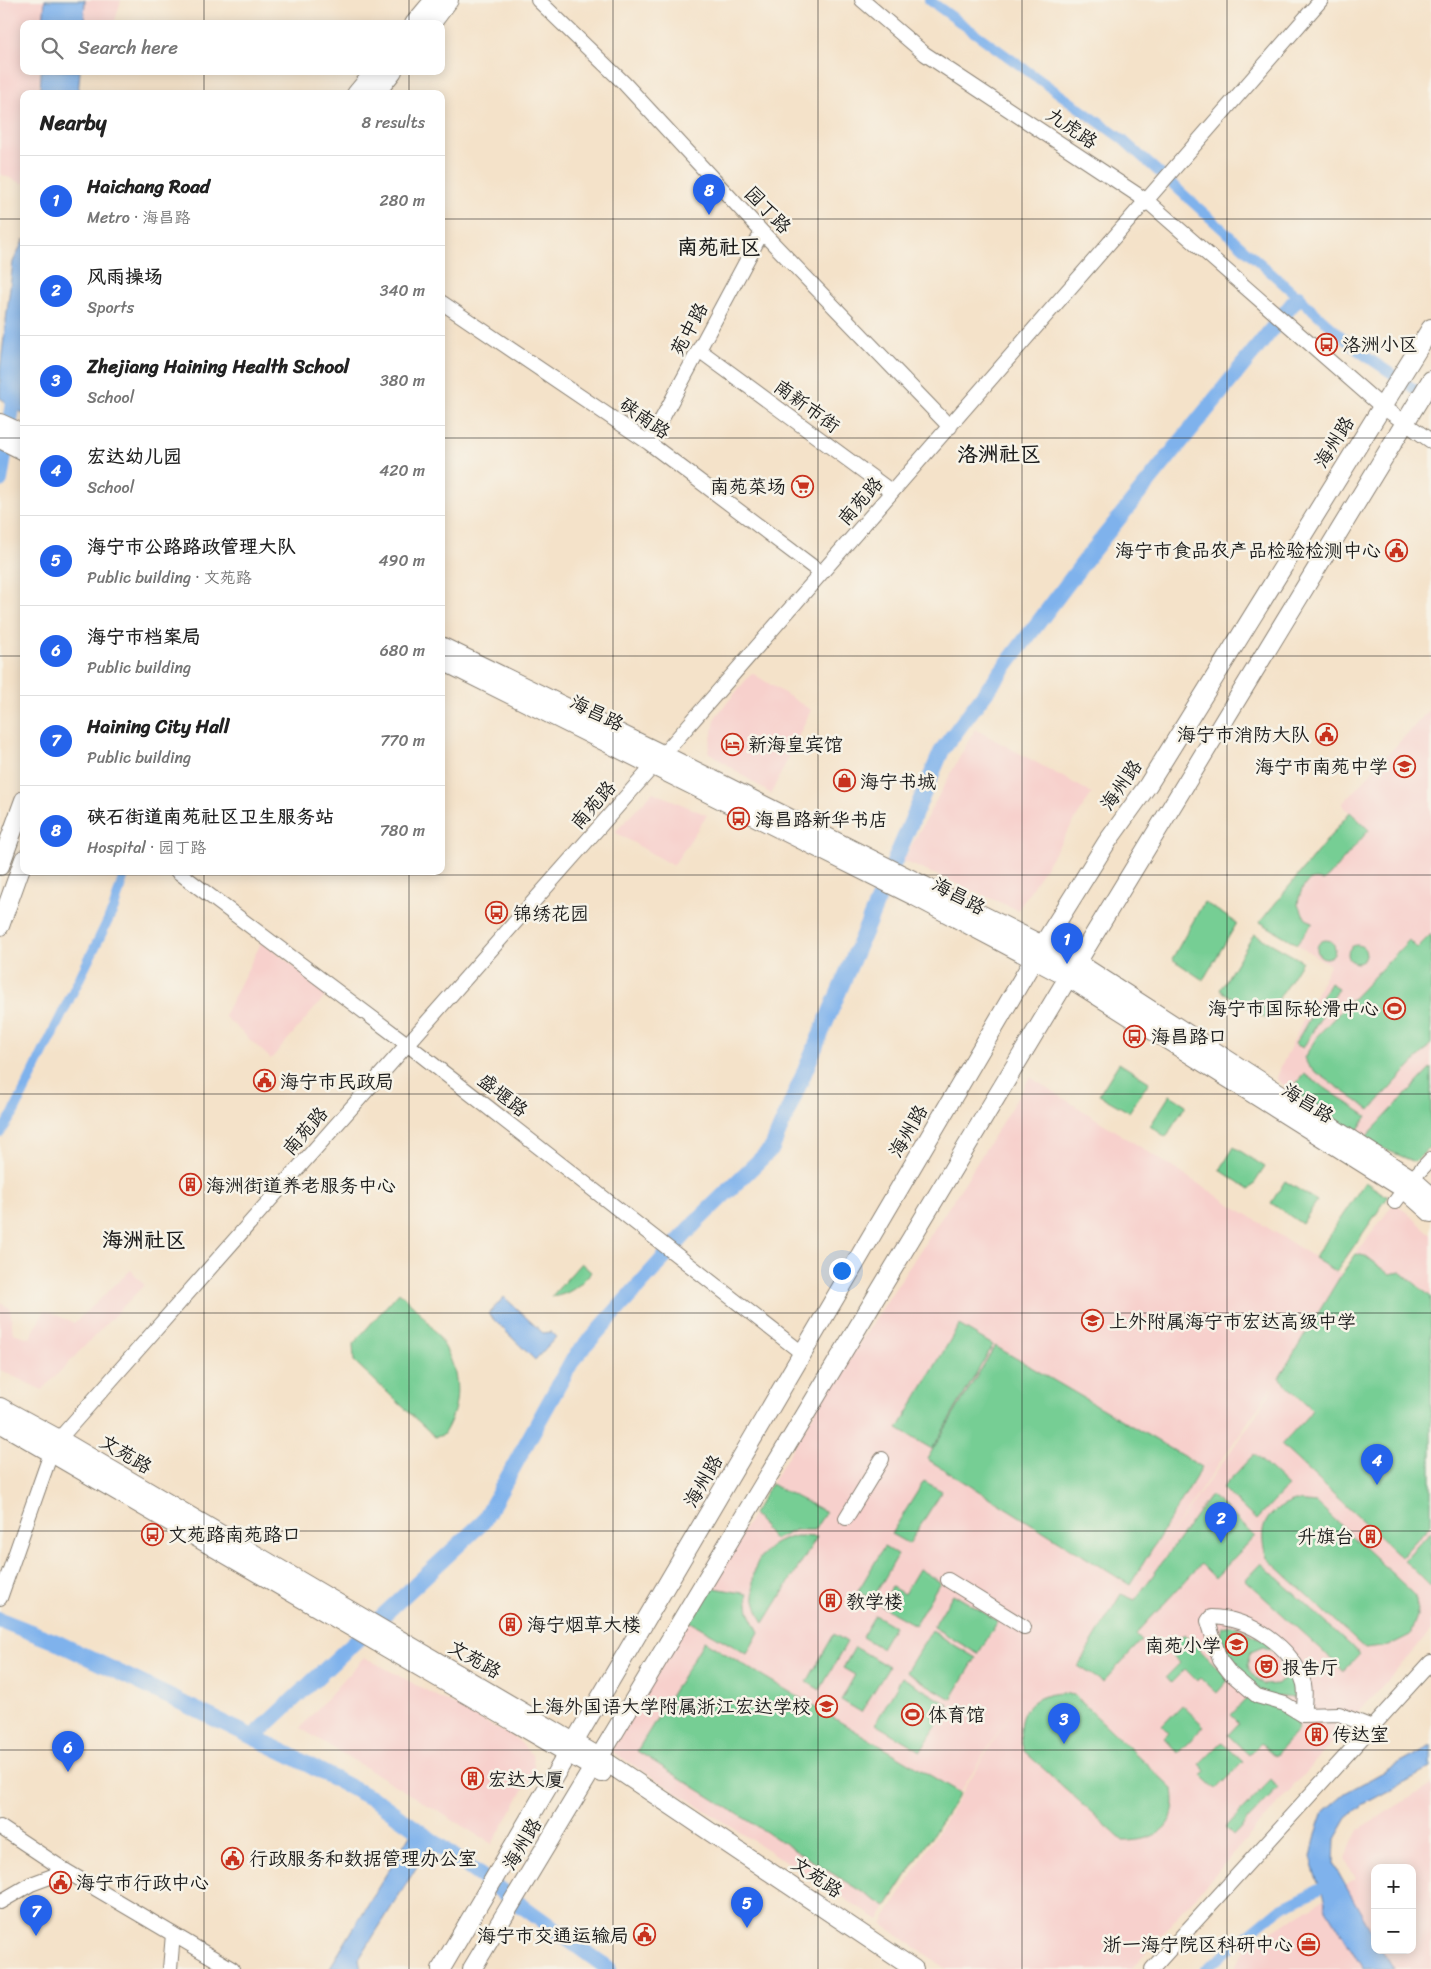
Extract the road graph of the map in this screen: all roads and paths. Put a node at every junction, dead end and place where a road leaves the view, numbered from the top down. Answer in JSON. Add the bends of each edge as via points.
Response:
{"nodes":[{"id":1,"x":434,"y":0,"type":"edge"},
{"id":2,"x":449,"y":0,"type":"edge"},
{"id":3,"x":538,"y":0,"type":"edge"},
{"id":4,"x":862,"y":0,"type":"edge"},
{"id":5,"x":1321,"y":0,"type":"edge"},
{"id":6,"x":417,"y":20,"type":"edge"},
{"id":7,"x":434,"y":20,"type":"edge"},
{"id":8,"x":372,"y":75,"type":"edge"},
{"id":9,"x":390,"y":75,"type":"edge"},
{"id":10,"x":359,"y":90,"type":"edge"},
{"id":11,"x":378,"y":90,"type":"edge"},
{"id":12,"x":1150,"y":198,"type":"junction"},
{"id":13,"x":762,"y":232,"type":"junction"},
{"id":14,"x":445,"y":305,"type":"edge"},
{"id":15,"x":1431,"y":328,"type":"edge"},
{"id":16,"x":699,"y":350,"type":"junction"},
{"id":17,"x":1431,"y":380,"type":"edge"},
{"id":18,"x":1384,"y":401,"type":"junction"},
{"id":19,"x":1409,"y":416,"type":"junction"},
{"id":20,"x":0,"y":423,"type":"edge"},
{"id":21,"x":950,"y":427,"type":"junction"},
{"id":22,"x":20,"y":432,"type":"edge"},
{"id":23,"x":0,"y":439,"type":"edge"},
{"id":24,"x":1431,"y":440,"type":"edge"},
{"id":25,"x":649,"y":443,"type":"junction"},
{"id":26,"x":20,"y":449,"type":"edge"},
{"id":27,"x":892,"y":492,"type":"junction"},
{"id":28,"x":822,"y":573,"type":"junction"},
{"id":29,"x":445,"y":648,"type":"edge"},
{"id":30,"x":445,"y":662,"type":"edge"},
{"id":31,"x":658,"y":759,"type":"junction"},
{"id":32,"x":20,"y":811,"type":"edge"},
{"id":33,"x":0,"y":866,"type":"edge"},
{"id":34,"x":20,"y":870,"type":"edge"},
{"id":35,"x":182,"y":875,"type":"edge"},
{"id":36,"x":0,"y":926,"type":"edge"},
{"id":37,"x":1038,"y":952,"type":"junction"},
{"id":38,"x":1073,"y":970,"type":"junction"},
{"id":39,"x":407,"y":1044,"type":"junction"},
{"id":40,"x":1431,"y":1159,"type":"edge"},
{"id":41,"x":1404,"y":1190,"type":"junction"},
{"id":42,"x":1431,"y":1196,"type":"edge"},
{"id":43,"x":1431,"y":1213,"type":"edge"},
{"id":44,"x":802,"y":1353,"type":"junction"},
{"id":45,"x":0,"y":1407,"type":"edge"},
{"id":46,"x":0,"y":1423,"type":"edge"},
{"id":47,"x":55,"y":1446,"type":"junction"},
{"id":48,"x":882,"y":1459,"type":"dead end"},
{"id":49,"x":846,"y":1518,"type":"dead end"},
{"id":50,"x":948,"y":1580,"type":"dead end"},
{"id":51,"x":0,"y":1598,"type":"edge"},
{"id":52,"x":1024,"y":1627,"type":"dead end"},
{"id":53,"x":1431,"y":1662,"type":"edge"},
{"id":54,"x":1302,"y":1715,"type":"junction"},
{"id":55,"x":1372,"y":1727,"type":"junction"},
{"id":56,"x":572,"y":1748,"type":"junction"},
{"id":57,"x":596,"y":1762,"type":"junction"},
{"id":58,"x":0,"y":1827,"type":"edge"},
{"id":59,"x":66,"y":1870,"type":"junction"},
{"id":60,"x":0,"y":1902,"type":"edge"},
{"id":61,"x":173,"y":1934,"type":"junction"},
{"id":62,"x":170,"y":1969,"type":"edge"},
{"id":63,"x":232,"y":1969,"type":"edge"},
{"id":64,"x":441,"y":1969,"type":"edge"},
{"id":65,"x":472,"y":1969,"type":"edge"},
{"id":66,"x":899,"y":1969,"type":"edge"},
{"id":67,"x":914,"y":1969,"type":"edge"},
{"id":68,"x":1152,"y":1969,"type":"edge"}],
"edges":[{"from":1,"to":6,"type":"main road"},
{"from":2,"to":7,"type":"main road"},
{"from":3,"to":13,"type":"street","name":"园丁路","via":[[624,83]]},
{"from":4,"to":12,"type":"street","name":"九虎路","via":[[925,54]]},
{"from":5,"to":12,"type":"street","name":"南苑路"},
{"from":8,"to":10,"type":"main road"},
{"from":9,"to":11,"type":"main road"},
{"from":12,"to":18,"type":"street","name":"九虎路","via":[[1255,296]]},
{"from":12,"to":21,"type":"street","name":"南苑路"},
{"from":13,"to":16,"type":"street","name":"苑中路"},
{"from":13,"to":21,"type":"street","name":"园丁路"},
{"from":14,"to":25,"type":"street","name":"硖南路"},
{"from":15,"to":18,"type":"main road","name":"海州路"},
{"from":16,"to":25,"type":"street","name":"苑中路"},
{"from":16,"to":27,"type":"street","name":"南新市街"},
{"from":17,"to":19,"type":"main road","name":"海州路"},
{"from":18,"to":19,"type":"street","name":"九虎路"},
{"from":18,"to":37,"type":"main road","name":"海州路","via":[[1148,785],[1107,842]]},
{"from":19,"to":24,"type":"street"},
{"from":19,"to":38,"type":"main road","name":"海州路"},
{"from":20,"to":22,"type":"main road"},
{"from":21,"to":27,"type":"street","name":"南苑路"},
{"from":23,"to":26,"type":"main road"},
{"from":25,"to":28,"type":"street","name":"硖南路"},
{"from":27,"to":28,"type":"street","name":"南苑路"},
{"from":28,"to":31,"type":"street","name":"南苑路"},
{"from":29,"to":31,"type":"main road","name":"海昌路"},
{"from":30,"to":31,"type":"main road","name":"海昌路"},
{"from":31,"to":37,"type":"main road","name":"海昌路"},
{"from":31,"to":39,"type":"street","name":"南苑路"},
{"from":32,"to":33,"type":"main road"},
{"from":34,"to":36,"type":"main road"},
{"from":35,"to":39,"type":"street","name":"盛堰路"},
{"from":37,"to":38,"type":"main road","name":"海昌路"},
{"from":37,"to":44,"type":"main road","name":"海州路"},
{"from":38,"to":41,"type":"main road","name":"海昌路"},
{"from":38,"to":57,"type":"main road","name":"海州路"},
{"from":39,"to":44,"type":"street","name":"盛堰路"},
{"from":39,"to":47,"type":"street","name":"南苑路"},
{"from":40,"to":41,"type":"street"},
{"from":41,"to":42,"type":"main road","name":"海昌路"},
{"from":41,"to":43,"type":"main road","name":"海昌路"},
{"from":44,"to":56,"type":"main road","name":"海州路"},
{"from":45,"to":47,"type":"main road","name":"文苑路"},
{"from":46,"to":47,"type":"main road","name":"文苑路"},
{"from":47,"to":51,"type":"street"},
{"from":47,"to":56,"type":"main road","name":"文苑路"},
{"from":48,"to":49,"type":"street"},
{"from":50,"to":52,"type":"street"},
{"from":53,"to":55,"type":"street"},
{"from":54,"to":54,"type":"street","via":[[1285,1704],[1256,1696],[1230,1673],[1220,1660],[1208,1621],[1211,1617],[1235,1620],[1256,1630],[1286,1654],[1304,1685]]},
{"from":54,"to":55,"type":"street","via":[[1339,1714]]},
{"from":55,"to":68,"type":"street"},
{"from":56,"to":57,"type":"main road","name":"文苑路"},
{"from":56,"to":64,"type":"main road","name":"海州路"},
{"from":57,"to":65,"type":"main road","name":"海州路"},
{"from":57,"to":66,"type":"main road","name":"文苑路"},
{"from":57,"to":67,"type":"main road","name":"文苑路"},
{"from":58,"to":59,"type":"street"},
{"from":59,"to":60,"type":"street","via":[[31,1884]]},
{"from":59,"to":61,"type":"street"},
{"from":61,"to":62,"type":"street"},
{"from":61,"to":63,"type":"street"}]}
